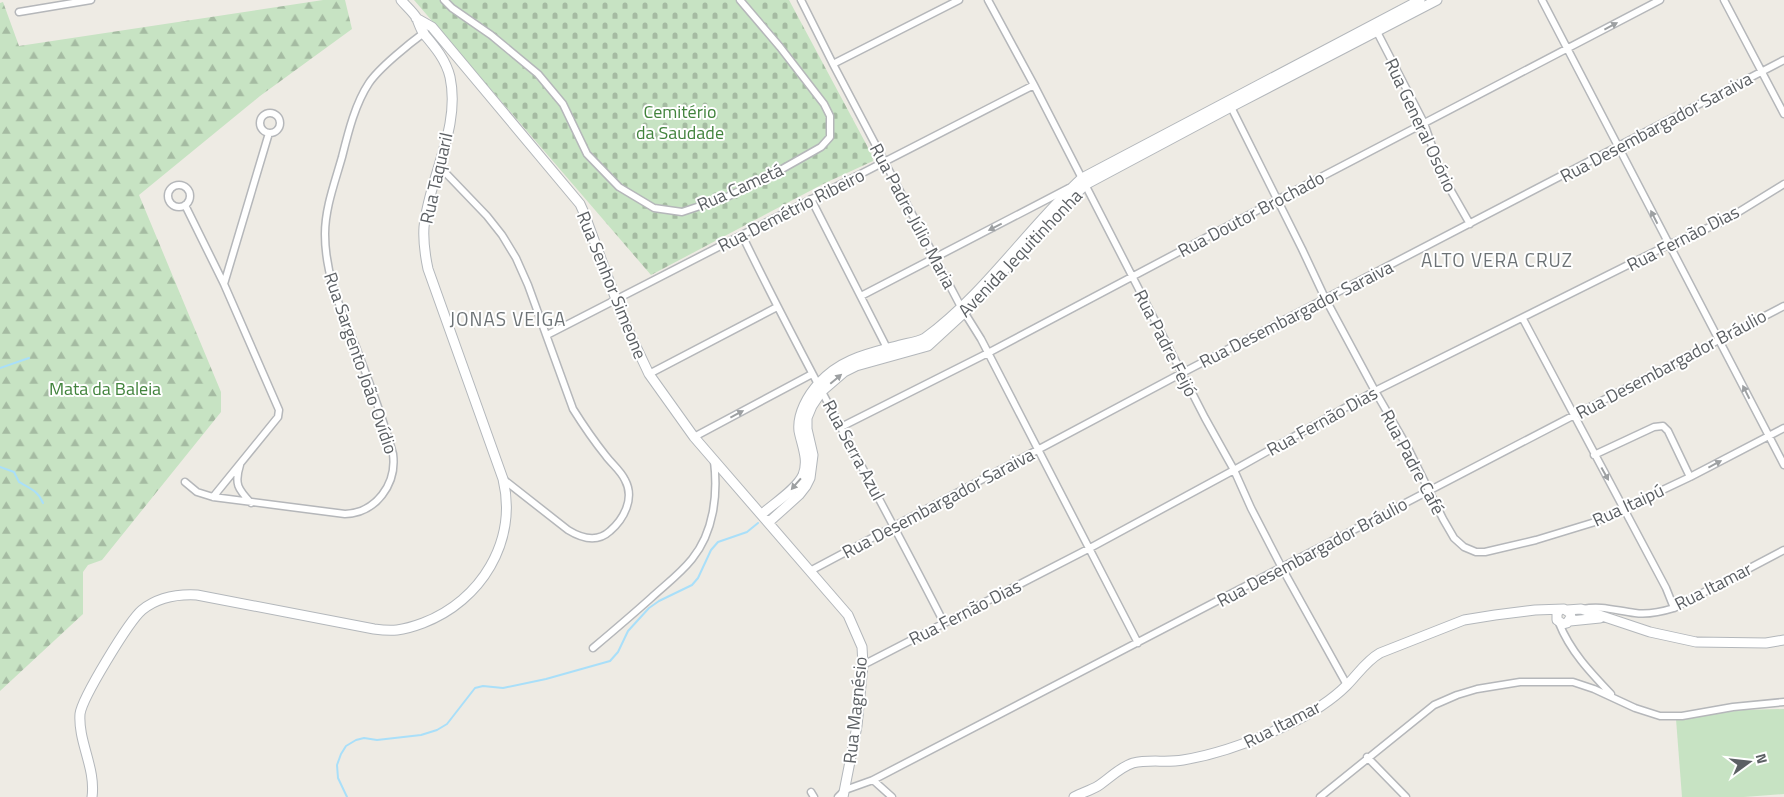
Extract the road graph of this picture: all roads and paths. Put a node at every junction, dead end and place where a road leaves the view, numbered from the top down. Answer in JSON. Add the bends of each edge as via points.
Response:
{"nodes":[{"id":1,"x":91,"y":0,"type":"edge"},
{"id":2,"x":401,"y":0,"type":"edge"},
{"id":3,"x":444,"y":0,"type":"edge"},
{"id":4,"x":740,"y":0,"type":"edge"},
{"id":5,"x":801,"y":0,"type":"edge"},
{"id":6,"x":959,"y":0,"type":"edge"},
{"id":7,"x":988,"y":0,"type":"edge"},
{"id":8,"x":1420,"y":0,"type":"edge"},
{"id":9,"x":1436,"y":0,"type":"edge"},
{"id":10,"x":1542,"y":0,"type":"edge"},
{"id":11,"x":1660,"y":0,"type":"edge"},
{"id":12,"x":1724,"y":0,"type":"edge"},
{"id":13,"x":20,"y":12,"type":"dead end"},
{"id":14,"x":416,"y":18,"type":"junction"},
{"id":15,"x":432,"y":27,"type":"junction"},
{"id":16,"x":1375,"y":28,"type":"junction"},
{"id":17,"x":423,"y":33,"type":"junction"},
{"id":18,"x":1567,"y":48,"type":"junction"},
{"id":19,"x":1326,"y":53,"type":"junction"},
{"id":20,"x":1784,"y":60,"type":"edge"},
{"id":21,"x":833,"y":64,"type":"junction"},
{"id":22,"x":1762,"y":72,"type":"junction"},
{"id":23,"x":1034,"y":84,"type":"junction"},
{"id":24,"x":1231,"y":107,"type":"junction"},
{"id":25,"x":1784,"y":114,"type":"edge"},
{"id":26,"x":1424,"y":123,"type":"junction"},
{"id":27,"x":269,"y":133,"type":"dead end"},
{"id":28,"x":1618,"y":146,"type":"junction"},
{"id":29,"x":885,"y":162,"type":"junction"},
{"id":30,"x":439,"y":166,"type":"junction"},
{"id":31,"x":1081,"y":182,"type":"junction"},
{"id":32,"x":1784,"y":184,"type":"edge"},
{"id":33,"x":811,"y":199,"type":"junction"},
{"id":34,"x":1277,"y":200,"type":"junction"},
{"id":35,"x":1038,"y":205,"type":"junction"},
{"id":36,"x":185,"y":206,"type":"dead end"},
{"id":37,"x":1050,"y":215,"type":"junction"},
{"id":38,"x":1470,"y":224,"type":"junction"},
{"id":39,"x":742,"y":235,"type":"junction"},
{"id":40,"x":1668,"y":246,"type":"junction"},
{"id":41,"x":936,"y":257,"type":"junction"},
{"id":42,"x":1132,"y":276,"type":"junction"},
{"id":43,"x":224,"y":284,"type":"junction"},
{"id":44,"x":861,"y":296,"type":"junction"},
{"id":45,"x":1325,"y":298,"type":"junction"},
{"id":46,"x":616,"y":301,"type":"junction"},
{"id":47,"x":1784,"y":306,"type":"edge"},
{"id":48,"x":777,"y":307,"type":"junction"},
{"id":49,"x":963,"y":310,"type":"junction"},
{"id":50,"x":1524,"y":318,"type":"junction"},
{"id":51,"x":547,"y":335,"type":"junction"},
{"id":52,"x":1718,"y":339,"type":"junction"},
{"id":53,"x":889,"y":352,"type":"junction"},
{"id":54,"x":988,"y":353,"type":"junction"},
{"id":55,"x":1182,"y":373,"type":"junction"},
{"id":56,"x":649,"y":374,"type":"junction"},
{"id":57,"x":812,"y":374,"type":"junction"},
{"id":58,"x":820,"y":388,"type":"junction"},
{"id":59,"x":1374,"y":391,"type":"junction"},
{"id":60,"x":1574,"y":415,"type":"junction"},
{"id":61,"x":841,"y":427,"type":"junction"},
{"id":62,"x":1784,"y":428,"type":"edge"},
{"id":63,"x":1768,"y":436,"type":"junction"},
{"id":64,"x":694,"y":437,"type":"junction"},
{"id":65,"x":1038,"y":449,"type":"junction"},
{"id":66,"x":1594,"y":455,"type":"junction"},
{"id":67,"x":241,"y":461,"type":"junction"},
{"id":68,"x":714,"y":461,"type":"junction"},
{"id":69,"x":1784,"y":465,"type":"edge"},
{"id":70,"x":1234,"y":470,"type":"junction"},
{"id":71,"x":1690,"y":477,"type":"junction"},
{"id":72,"x":503,"y":479,"type":"junction"},
{"id":73,"x":185,"y":482,"type":"dead end"},
{"id":74,"x":1429,"y":491,"type":"junction"},
{"id":75,"x":213,"y":497,"type":"junction"},
{"id":76,"x":251,"y":503,"type":"junction"},
{"id":77,"x":1624,"y":508,"type":"junction"},
{"id":78,"x":762,"y":514,"type":"junction"},
{"id":79,"x":769,"y":522,"type":"junction"},
{"id":80,"x":895,"y":527,"type":"junction"},
{"id":81,"x":1464,"y":547,"type":"joint"},
{"id":82,"x":1090,"y":548,"type":"junction"},
{"id":83,"x":1784,"y":550,"type":"edge"},
{"id":84,"x":1282,"y":568,"type":"junction"},
{"id":85,"x":810,"y":571,"type":"junction"},
{"id":86,"x":1674,"y":608,"type":"junction"},
{"id":87,"x":1581,"y":609,"type":"junction"},
{"id":88,"x":1610,"y":609,"type":"junction"},
{"id":89,"x":1536,"y":610,"type":"junction"},
{"id":90,"x":1564,"y":610,"type":"junction"},
{"id":91,"x":1603,"y":618,"type":"junction"},
{"id":92,"x":1563,"y":622,"type":"junction"},
{"id":93,"x":944,"y":623,"type":"junction"},
{"id":94,"x":1784,"y":640,"type":"edge"},
{"id":95,"x":1138,"y":643,"type":"junction"},
{"id":96,"x":593,"y":648,"type":"dead end"},
{"id":97,"x":863,"y":665,"type":"junction"},
{"id":98,"x":1347,"y":685,"type":"junction"},
{"id":99,"x":1614,"y":698,"type":"junction"},
{"id":100,"x":1784,"y":702,"type":"edge"},
{"id":101,"x":1367,"y":757,"type":"junction"},
{"id":102,"x":873,"y":780,"type":"junction"},
{"id":103,"x":844,"y":793,"type":"edge"},
{"id":104,"x":92,"y":797,"type":"edge"},
{"id":105,"x":838,"y":797,"type":"edge"},
{"id":106,"x":892,"y":797,"type":"edge"},
{"id":107,"x":1074,"y":797,"type":"edge"},
{"id":108,"x":1320,"y":797,"type":"edge"},
{"id":109,"x":1406,"y":797,"type":"edge"}],
"edges":[{"from":1,"to":13,"type":"street"},
{"from":2,"to":14,"type":"street","name":"Rua Taquaril"},
{"from":3,"to":4,"type":"street","name":"Rua Cametá","via":[[538,74],[563,104],[587,154],[619,187],[654,208],[682,212],[727,197],[775,173],[821,147],[830,137],[830,116],[824,104]]},
{"from":5,"to":21,"type":"street","name":"Rua Padre Júlio Maria"},
{"from":6,"to":21,"type":"street"},
{"from":7,"to":23,"type":"street","name":"Rua Padre Feijó"},
{"from":8,"to":16,"type":"street","name":"Avenida Jequitinhonha"},
{"from":9,"to":16,"type":"street","name":"Avenida Jequitinhonha"},
{"from":10,"to":18,"type":"street"},
{"from":18,"to":11,"type":"street","name":"Rua Doutor Brochado","one_way":true},
{"from":12,"to":22,"type":"street"},
{"from":14,"to":15,"type":"street","name":"Rua Senhor Simeone"},
{"from":14,"to":17,"type":"street","name":"Rua Taquaril"},
{"from":15,"to":17,"type":"street","name":"Rua Sargento João Ovídio"},
{"from":15,"to":46,"type":"street","name":"Rua Senhor Simeone","via":[[580,204]]},
{"from":16,"to":19,"type":"street","name":"Avenida Jequitinhonha"},
{"from":16,"to":26,"type":"street","name":"Rua General Osório"},
{"from":17,"to":30,"type":"street","name":"Rua Taquaril","via":[[435,45],[450,75],[450,115]]},
{"from":17,"to":76,"type":"street","name":"Rua Sargento João Ovídio","via":[[377,73],[364,92],[345,145],[325,233],[327,260],[337,301],[393,454],[390,484],[372,505],[351,514]]},
{"from":18,"to":26,"type":"street","name":"Rua Doutor Brochado"},
{"from":18,"to":28,"type":"street"},
{"from":19,"to":24,"type":"street","name":"Avenida Jequitinhonha"},
{"from":19,"to":31,"type":"street","name":"Avenida Jequitinhonha"},
{"from":20,"to":22,"type":"street","name":"Rua Desembargador Saraiva"},
{"from":21,"to":29,"type":"street","name":"Rua Padre Júlio Maria"},
{"from":22,"to":25,"type":"street"},
{"from":22,"to":28,"type":"street","name":"Rua Desembargador Saraiva"},
{"from":23,"to":29,"type":"street","name":"Rua Demétrio Ribeiro"},
{"from":23,"to":31,"type":"street","name":"Rua Padre Feijó"},
{"from":24,"to":31,"type":"street","name":"Avenida Jequitinhonha"},
{"from":24,"to":34,"type":"street","name":"Rua Padre Café"},
{"from":26,"to":34,"type":"street","name":"Rua Doutor Brochado"},
{"from":26,"to":38,"type":"street","name":"Rua General Osório","via":[[1442,175]]},
{"from":27,"to":43,"type":"street"},
{"from":28,"to":38,"type":"street","name":"Rua Desembargador Saraiva"},
{"from":40,"to":28,"type":"street","one_way":true},
{"from":29,"to":33,"type":"street","name":"Rua Demétrio Ribeiro"},
{"from":29,"to":41,"type":"street","name":"Rua Padre Júlio Maria"},
{"from":30,"to":51,"type":"street","via":[[487,216],[506,242],[522,272]]},
{"from":30,"to":72,"type":"street","name":"Rua Taquaril","via":[[424,226],[424,254]]},
{"from":31,"to":35,"type":"street"},
{"from":31,"to":37,"type":"street","name":"Avenida Jequitinhonha"},
{"from":31,"to":42,"type":"street","name":"Rua Padre Feijó"},
{"from":32,"to":40,"type":"street","name":"Rua Fernão Dias","via":[[1724,221]]},
{"from":33,"to":39,"type":"street","name":"Rua Demétrio Ribeiro"},
{"from":33,"to":44,"type":"street"},
{"from":34,"to":42,"type":"street","name":"Rua Doutor Brochado"},
{"from":34,"to":45,"type":"street","name":"Rua Padre Café"},
{"from":35,"to":37,"type":"street"},
{"from":35,"to":41,"type":"street","one_way":true},
{"from":36,"to":43,"type":"street"},
{"from":37,"to":49,"type":"street","name":"Avenida Jequitinhonha"},
{"from":38,"to":45,"type":"street","name":"Rua Desembargador Saraiva"},
{"from":39,"to":46,"type":"street","name":"Rua Demétrio Ribeiro"},
{"from":39,"to":48,"type":"street","name":"Rua Serra Azul"},
{"from":40,"to":50,"type":"street","name":"Rua Fernão Dias"},
{"from":40,"to":52,"type":"street"},
{"from":41,"to":44,"type":"street"},
{"from":41,"to":49,"type":"street","name":"Rua Padre Júlio Maria"},
{"from":42,"to":54,"type":"street","name":"Rua Doutor Brochado"},
{"from":42,"to":55,"type":"street","name":"Rua Padre Feijó"},
{"from":43,"to":67,"type":"street","via":[[279,410],[278,417]]},
{"from":44,"to":53,"type":"street"},
{"from":45,"to":55,"type":"street","name":"Rua Desembargador Saraiva"},
{"from":45,"to":59,"type":"street","name":"Rua Padre Café"},
{"from":46,"to":51,"type":"street","name":"Rua Demétrio Ribeiro"},
{"from":46,"to":56,"type":"street","name":"Rua Senhor Simeone"},
{"from":47,"to":52,"type":"street","name":"Rua Desembargador Bráulio"},
{"from":48,"to":56,"type":"street"},
{"from":48,"to":57,"type":"street","name":"Rua Serra Azul"},
{"from":49,"to":53,"type":"street","name":"Avenida Jequitinhonha","via":[[923,339]]},
{"from":49,"to":54,"type":"street","name":"Rua Padre Júlio Maria"},
{"from":50,"to":59,"type":"street","name":"Rua Fernão Dias"},
{"from":50,"to":60,"type":"street"},
{"from":51,"to":72,"type":"street","via":[[573,409],[625,478],[629,499],[626,511],[604,535],[579,536]]},
{"from":52,"to":60,"type":"street","name":"Rua Desembargador Bráulio"},
{"from":63,"to":52,"type":"street","one_way":true},
{"from":53,"to":58,"type":"street","name":"Avenida Jequitinhonha","via":[[856,358],[837,366]]},
{"from":54,"to":61,"type":"street","name":"Rua Doutor Brochado"},
{"from":54,"to":65,"type":"street","name":"Rua Padre Júlio Maria"},
{"from":55,"to":65,"type":"street","name":"Rua Desembargador Saraiva"},
{"from":55,"to":70,"type":"street","name":"Rua Padre Feijó"},
{"from":56,"to":64,"type":"street","name":"Rua Senhor Simeone"},
{"from":57,"to":58,"type":"street","name":"Rua Serra Azul"},
{"from":64,"to":57,"type":"street","one_way":true},
{"from":58,"to":61,"type":"street","name":"Rua Serra Azul"},
{"from":58,"to":78,"type":"street","name":"Avenida Jequitinhonha","one_way":true,"via":[[810,394],[800,416],[806,461],[803,476]]},
{"from":58,"to":79,"type":"street","name":"Avenida Jequitinhonha","via":[[807,418],[813,455],[810,478],[799,495]]},
{"from":59,"to":70,"type":"street","name":"Rua Fernão Dias"},
{"from":59,"to":74,"type":"street","name":"Rua Padre Café"},
{"from":60,"to":66,"type":"street"},
{"from":60,"to":74,"type":"street","name":"Rua Desembargador Bráulio"},
{"from":61,"to":80,"type":"street","name":"Rua Serra Azul"},
{"from":62,"to":63,"type":"street","name":"Rua Itaipú"},
{"from":63,"to":69,"type":"street"},
{"from":71,"to":63,"type":"street","name":"Rua Itaipú","one_way":true},
{"from":64,"to":68,"type":"street","name":"Rua Senhor Simeone"},
{"from":65,"to":80,"type":"street","name":"Rua Desembargador Saraiva"},
{"from":65,"to":82,"type":"street","name":"Rua Padre Júlio Maria"},
{"from":66,"to":71,"type":"street","via":[[1663,426]]},
{"from":66,"to":77,"type":"street","one_way":true},
{"from":67,"to":75,"type":"street"},
{"from":67,"to":76,"type":"street","via":[[237,485]]},
{"from":68,"to":78,"type":"street","name":"Rua Senhor Simeone"},
{"from":68,"to":96,"type":"street","via":[[713,507],[700,548],[681,572]]},
{"from":70,"to":82,"type":"street","name":"Rua Fernão Dias"},
{"from":70,"to":84,"type":"street","name":"Rua Padre Feijó"},
{"from":71,"to":77,"type":"street","name":"Rua Itaipú"},
{"from":72,"to":104,"type":"street","name":"Rua Taquaril","via":[[507,494],[506,523],[487,574],[456,606],[419,624],[396,630],[374,630],[197,595],[164,599],[143,610],[127,628],[82,705],[81,727],[91,773]]},
{"from":73,"to":75,"type":"street","name":"Rua Sargento João Ovídio","via":[[197,492]]},
{"from":74,"to":81,"type":"street","name":"Rua Padre Café","via":[[1454,538]]},
{"from":74,"to":84,"type":"street","name":"Rua Desembargador Bráulio"},
{"from":75,"to":76,"type":"street","name":"Rua Sargento João Ovídio"},
{"from":77,"to":81,"type":"street","name":"Rua Itaipú","via":[[1595,522],[1528,542],[1485,552]]},
{"from":77,"to":86,"type":"street"},
{"from":78,"to":79,"type":"street","name":"Rua Magnésio"},
{"from":79,"to":85,"type":"street","name":"Rua Magnésio"},
{"from":80,"to":85,"type":"street","name":"Rua Desembargador Saraiva"},
{"from":80,"to":93,"type":"street","name":"Rua Serra Azul"},
{"from":82,"to":93,"type":"street","name":"Rua Fernão Dias"},
{"from":82,"to":95,"type":"street","name":"Rua Padre Júlio Maria"},
{"from":83,"to":86,"type":"street","name":"Rua Itamar"},
{"from":84,"to":95,"type":"street","name":"Rua Desembargador Bráulio"},
{"from":84,"to":98,"type":"street","name":"Rua Padre Feijó"},
{"from":85,"to":97,"type":"street","name":"Rua Magnésio","via":[[848,615],[862,647]]},
{"from":86,"to":88,"type":"street","name":"Rua Itamar","via":[[1649,614]]},
{"from":87,"to":88,"type":"street","name":"Rua Itamar"},
{"from":87,"to":90,"type":"street","name":"Rua Itamar"},
{"from":87,"to":91,"type":"street","name":"Rua Itamar"},
{"from":88,"to":91,"type":"street","via":[[1601,613]]},
{"from":89,"to":90,"type":"street","name":"Rua Itamar"},
{"from":89,"to":92,"type":"street"},
{"from":89,"to":98,"type":"street","name":"Rua Itamar","via":[[1464,620],[1380,653],[1370,659]]},
{"from":90,"to":92,"type":"street","via":[[1557,613]]},
{"from":90,"to":92,"type":"street","via":[[1571,617]]},
{"from":91,"to":92,"type":"street"},
{"from":91,"to":94,"type":"street","name":"Rua Itamar","via":[[1696,642]]},
{"from":92,"to":99,"type":"street","via":[[1568,641],[1581,661]]},
{"from":93,"to":97,"type":"street","name":"Rua Fernão Dias"},
{"from":95,"to":102,"type":"street","name":"Rua Desembargador Bráulio"},
{"from":97,"to":103,"type":"street","name":"Rua Magnésio","via":[[857,726]]},
{"from":98,"to":107,"type":"street","name":"Rua Itamar","via":[[1302,717],[1238,747],[1183,760],[1133,764]]},
{"from":99,"to":100,"type":"street","via":[[1660,716]]},
{"from":99,"to":101,"type":"street","via":[[1573,682],[1520,682],[1477,689],[1434,705]]},
{"from":101,"to":108,"type":"street"},
{"from":101,"to":109,"type":"street"},
{"from":102,"to":103,"type":"street","name":"Rua Desembargador Bráulio"},
{"from":102,"to":106,"type":"street"},
{"from":103,"to":105,"type":"street"}]}
